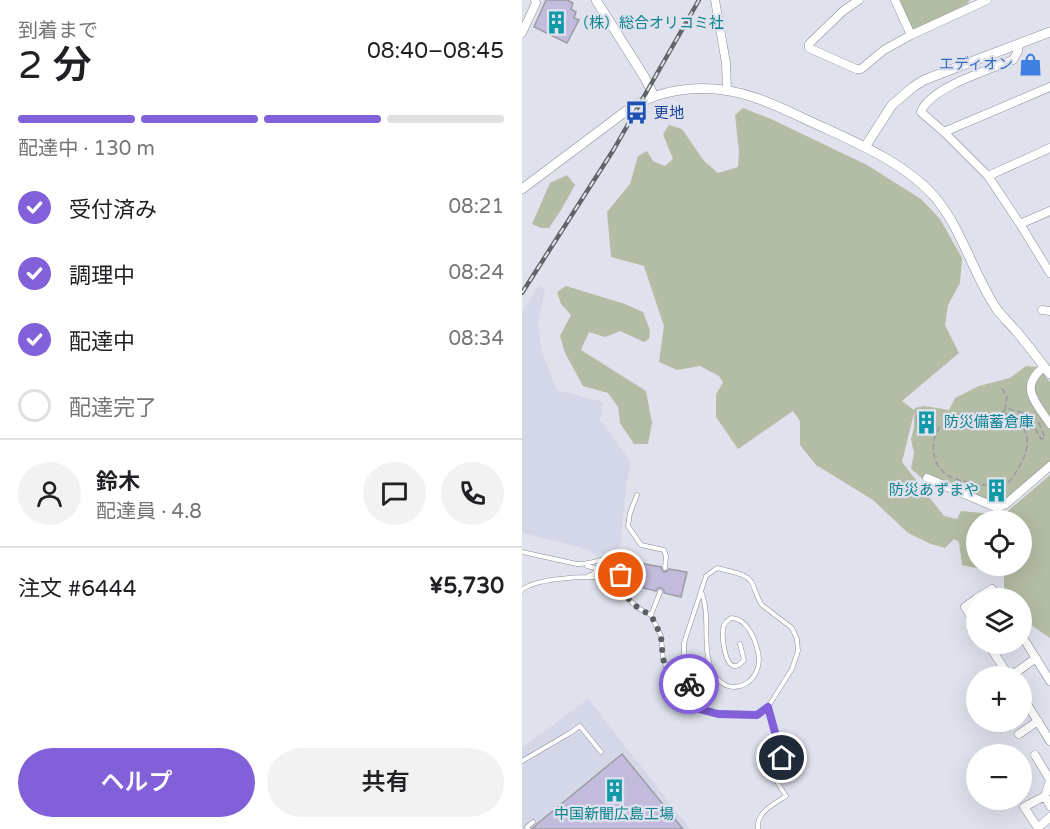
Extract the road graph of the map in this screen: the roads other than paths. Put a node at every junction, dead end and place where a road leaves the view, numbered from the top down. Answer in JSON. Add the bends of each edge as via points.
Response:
{"nodes":[{"id":1,"x":535,"y":0,"type":"edge"},
{"id":2,"x":596,"y":0,"type":"edge"},
{"id":3,"x":715,"y":0,"type":"edge"},
{"id":4,"x":859,"y":0,"type":"edge"},
{"id":5,"x":895,"y":0,"type":"edge"},
{"id":6,"x":987,"y":0,"type":"edge"},
{"id":7,"x":975,"y":2,"type":"edge"},
{"id":8,"x":1050,"y":32,"type":"edge"},
{"id":9,"x":522,"y":33,"type":"edge"},
{"id":10,"x":911,"y":35,"type":"junction"},
{"id":11,"x":1018,"y":45,"type":"junction"},
{"id":12,"x":1050,"y":87,"type":"edge"},
{"id":13,"x":727,"y":90,"type":"junction"},
{"id":14,"x":654,"y":96,"type":"junction"},
{"id":15,"x":944,"y":132,"type":"junction"},
{"id":16,"x":865,"y":147,"type":"junction"},
{"id":17,"x":1050,"y":148,"type":"edge"},
{"id":18,"x":988,"y":176,"type":"junction"},
{"id":19,"x":522,"y":189,"type":"edge"},
{"id":20,"x":1050,"y":211,"type":"edge"},
{"id":21,"x":1020,"y":224,"type":"junction"},
{"id":22,"x":1050,"y":273,"type":"edge"},
{"id":23,"x":1047,"y":371,"type":"edge"},
{"id":24,"x":1050,"y":424,"type":"edge"},
{"id":25,"x":1050,"y":466,"type":"edge"},
{"id":26,"x":927,"y":478,"type":"dead end"},
{"id":27,"x":637,"y":495,"type":"dead end"},
{"id":28,"x":522,"y":552,"type":"edge"},
{"id":29,"x":614,"y":558,"type":"junction"},
{"id":30,"x":577,"y":564,"type":"junction"},
{"id":31,"x":665,"y":568,"type":"dead end"},
{"id":32,"x":597,"y":569,"type":"junction"},
{"id":33,"x":614,"y":577,"type":"junction"},
{"id":34,"x":583,"y":578,"type":"junction"},
{"id":35,"x":522,"y":590,"type":"edge"},
{"id":36,"x":701,"y":591,"type":"junction"},
{"id":37,"x":660,"y":592,"type":"dead end"},
{"id":38,"x":651,"y":615,"type":"junction"},
{"id":39,"x":740,"y":644,"type":"dead end"},
{"id":40,"x":1032,"y":652,"type":"edge"},
{"id":41,"x":1036,"y":658,"type":"junction"},
{"id":42,"x":1024,"y":666,"type":"edge"},
{"id":43,"x":687,"y":678,"type":"junction"},
{"id":44,"x":1050,"y":681,"type":"edge"},
{"id":45,"x":768,"y":707,"type":"junction"},
{"id":46,"x":1032,"y":712,"type":"edge"},
{"id":47,"x":1038,"y":722,"type":"junction"},
{"id":48,"x":1018,"y":734,"type":"dead end"},
{"id":49,"x":1050,"y":741,"type":"edge"},
{"id":50,"x":601,"y":752,"type":"dead end"},
{"id":51,"x":1035,"y":755,"type":"dead end"},
{"id":52,"x":522,"y":761,"type":"edge"},
{"id":53,"x":1050,"y":780,"type":"edge"},
{"id":54,"x":1045,"y":796,"type":"junction"},
{"id":55,"x":1050,"y":806,"type":"edge"},
{"id":56,"x":1050,"y":817,"type":"edge"},
{"id":57,"x":532,"y":822,"type":"dead end"},
{"id":58,"x":528,"y":829,"type":"edge"},
{"id":59,"x":758,"y":829,"type":"edge"}],
"edges":[{"from":1,"to":9,"type":"street"},
{"from":2,"to":14,"type":"street"},
{"from":3,"to":13,"type":"street"},
{"from":4,"to":10,"type":"street","via":[[837,16],[809,48],[861,69]]},
{"from":5,"to":10,"type":"street"},
{"from":6,"to":7,"type":"street"},
{"from":7,"to":10,"type":"street"},
{"from":8,"to":11,"type":"street"},
{"from":11,"to":15,"type":"street","via":[[1013,60],[947,87],[923,105],[921,112]]},
{"from":11,"to":16,"type":"street","via":[[913,87],[892,105]]},
{"from":12,"to":15,"type":"street"},
{"from":13,"to":14,"type":"street","via":[[685,89]]},
{"from":13,"to":16,"type":"street","via":[[770,103]]},
{"from":14,"to":19,"type":"street","via":[[634,105]]},
{"from":15,"to":18,"type":"street"},
{"from":16,"to":23,"type":"street","via":[[914,177],[942,206],[998,311]]},
{"from":17,"to":18,"type":"street"},
{"from":18,"to":21,"type":"street"},
{"from":20,"to":21,"type":"street"},
{"from":21,"to":22,"type":"street"},
{"from":23,"to":24,"type":"street","via":[[1033,378],[1030,390]]},
{"from":25,"to":26,"type":"street","via":[[1006,504],[995,507]]},
{"from":27,"to":31,"type":"lane","via":[[628,526],[641,545],[664,550]]},
{"from":28,"to":30,"type":"lane"},
{"from":29,"to":30,"type":"lane"},
{"from":29,"to":32,"type":"lane"},
{"from":29,"to":33,"type":"lane","via":[[620,558],[626,566],[624,573]]},
{"from":30,"to":32,"type":"lane"},
{"from":32,"to":33,"type":"lane"},
{"from":32,"to":34,"type":"lane"},
{"from":33,"to":34,"type":"lane"},
{"from":33,"to":38,"type":"lane","via":[[632,604]]},
{"from":34,"to":35,"type":"lane","via":[[545,581]]},
{"from":36,"to":39,"type":"lane","via":[[706,607],[710,665],[724,684],[747,684],[757,673],[759,660],[749,630],[743,621],[731,618],[723,630],[724,647],[734,666],[744,660]]},
{"from":36,"to":43,"type":"lane","via":[[684,643]]},
{"from":36,"to":45,"type":"lane","via":[[706,576],[717,568],[747,577],[762,605],[792,628],[798,651],[792,669]]},
{"from":37,"to":38,"type":"lane"},
{"from":38,"to":43,"type":"lane","via":[[661,636],[669,674]]},
{"from":40,"to":41,"type":"street"},
{"from":41,"to":42,"type":"street"},
{"from":41,"to":44,"type":"street"},
{"from":43,"to":45,"type":"lane","via":[[699,709],[718,714],[757,715]]},
{"from":45,"to":59,"type":"lane","via":[[786,774],[777,782],[786,796],[762,812]]},
{"from":46,"to":47,"type":"street"},
{"from":47,"to":48,"type":"street"},
{"from":47,"to":49,"type":"street"},
{"from":50,"to":52,"type":"lane","via":[[580,726]]},
{"from":51,"to":53,"type":"street"},
{"from":53,"to":54,"type":"street"},
{"from":54,"to":55,"type":"street"},
{"from":54,"to":56,"type":"street","via":[[1024,807],[1038,828]]},
{"from":57,"to":58,"type":"lane"}]}
